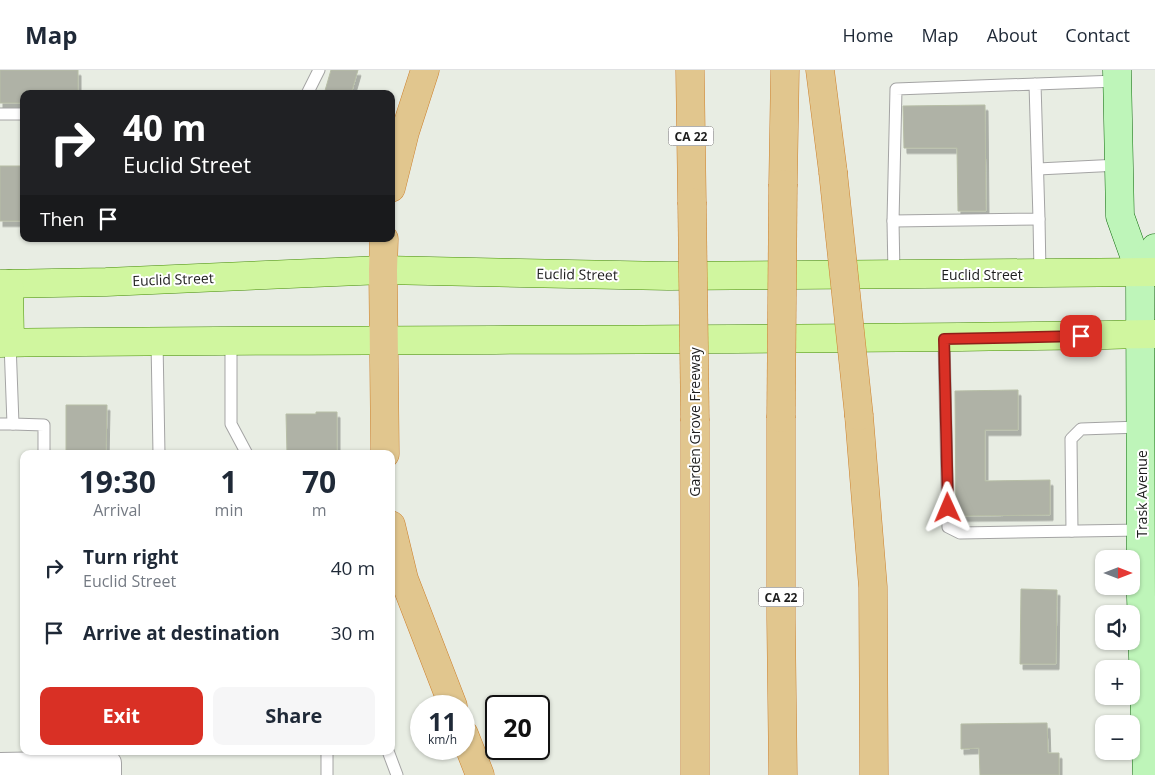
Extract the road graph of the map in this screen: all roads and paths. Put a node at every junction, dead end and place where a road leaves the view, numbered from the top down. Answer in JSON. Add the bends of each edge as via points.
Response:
{"nodes":[{"id":1,"x":319,"y":70,"type":"edge"},
{"id":2,"x":424,"y":70,"type":"edge"},
{"id":3,"x":690,"y":70,"type":"edge"},
{"id":4,"x":785,"y":70,"type":"edge"},
{"id":5,"x":820,"y":70,"type":"edge"},
{"id":6,"x":1117,"y":76,"type":"edge"},
{"id":7,"x":1035,"y":84,"type":"junction"},
{"id":8,"x":309,"y":90,"type":"edge"},
{"id":9,"x":0,"y":114,"type":"edge"},
{"id":10,"x":20,"y":114,"type":"edge"},
{"id":11,"x":1119,"y":165,"type":"junction"},
{"id":12,"x":1038,"y":169,"type":"junction"},
{"id":13,"x":395,"y":172,"type":"edge"},
{"id":14,"x":1038,"y":219,"type":"junction"},
{"id":15,"x":893,"y":221,"type":"junction"},
{"id":16,"x":384,"y":242,"type":"edge"},
{"id":17,"x":1155,"y":248,"type":"edge"},
{"id":18,"x":383,"y":270,"type":"junction"},
{"id":19,"x":1148,"y":272,"type":"edge"},
{"id":20,"x":1040,"y":273,"type":"junction"},
{"id":21,"x":894,"y":274,"type":"junction"},
{"id":22,"x":5,"y":284,"type":"edge"},
{"id":23,"x":1148,"y":334,"type":"edge"},
{"id":24,"x":944,"y":339,"type":"junction"},
{"id":25,"x":157,"y":340,"type":"junction"},
{"id":26,"x":231,"y":340,"type":"junction"},
{"id":27,"x":384,"y":340,"type":"junction"},
{"id":28,"x":5,"y":343,"type":"edge"},
{"id":29,"x":0,"y":424,"type":"edge"},
{"id":30,"x":13,"y":424,"type":"junction"},
{"id":31,"x":1141,"y":427,"type":"junction"},
{"id":32,"x":44,"y":450,"type":"edge"},
{"id":33,"x":159,"y":450,"type":"edge"},
{"id":34,"x":245,"y":450,"type":"edge"},
{"id":35,"x":386,"y":450,"type":"edge"},
{"id":36,"x":1141,"y":530,"type":"junction"},
{"id":37,"x":1072,"y":531,"type":"junction"},
{"id":38,"x":395,"y":541,"type":"edge"},
{"id":39,"x":1148,"y":597,"type":"edge"},
{"id":40,"x":1150,"y":691,"type":"edge"},
{"id":41,"x":449,"y":695,"type":"edge"},
{"id":42,"x":327,"y":755,"type":"edge"},
{"id":43,"x":390,"y":755,"type":"edge"},
{"id":44,"x":474,"y":760,"type":"edge"},
{"id":45,"x":0,"y":765,"type":"edge"},
{"id":46,"x":109,"y":769,"type":"edge"},
{"id":47,"x":328,"y":775,"type":"edge"},
{"id":48,"x":397,"y":775,"type":"edge"},
{"id":49,"x":480,"y":775,"type":"edge"},
{"id":50,"x":695,"y":775,"type":"edge"},
{"id":51,"x":783,"y":775,"type":"edge"},
{"id":52,"x":874,"y":775,"type":"edge"},
{"id":53,"x":1147,"y":775,"type":"edge"}],
"edges":[{"from":1,"to":8,"type":"lane"},
{"from":2,"to":13,"type":"highway"},
{"from":3,"to":50,"type":"highway","name":"Garden Grove Freeway","number":"CA 22","bridge":true,"via":[[695,421]]},
{"from":4,"to":51,"type":"highway","number":"CA 22","bridge":true},
{"from":5,"to":52,"type":"highway","bridge":true,"via":[[859,416],[872,587]]},
{"from":6,"to":7,"type":"lane"},
{"from":6,"to":11,"type":"main road","name":"Trask Avenue"},
{"from":7,"to":12,"type":"lane"},
{"from":7,"to":15,"type":"lane","via":[[896,89]]},
{"from":9,"to":10,"type":"lane"},
{"from":11,"to":12,"type":"lane"},
{"from":11,"to":19,"type":"main road","name":"Trask Avenue","via":[[1120,216]]},
{"from":12,"to":14,"type":"lane"},
{"from":14,"to":15,"type":"lane"},
{"from":14,"to":20,"type":"lane"},
{"from":15,"to":21,"type":"lane"},
{"from":16,"to":18,"type":"highway"},
{"from":17,"to":19,"type":"main road"},
{"from":18,"to":21,"type":"main road","name":"Euclid Street","via":[[668,276]]},
{"from":18,"to":22,"type":"main road","name":"Euclid Street"},
{"from":18,"to":27,"type":"highway"},
{"from":19,"to":20,"type":"main road","name":"Euclid Street"},
{"from":19,"to":23,"type":"main road","name":"Trask Avenue"},
{"from":20,"to":21,"type":"main road","name":"Euclid Street"},
{"from":22,"to":28,"type":"main road"},
{"from":23,"to":24,"type":"main road"},
{"from":23,"to":31,"type":"main road","name":"Trask Avenue"},
{"from":24,"to":27,"type":"main road"},
{"from":24,"to":37,"type":"lane","via":[[948,527],[960,533]]},
{"from":25,"to":26,"type":"main road"},
{"from":25,"to":28,"type":"main road"},
{"from":25,"to":33,"type":"lane"},
{"from":26,"to":27,"type":"main road"},
{"from":26,"to":34,"type":"lane","via":[[231,424]]},
{"from":27,"to":35,"type":"highway"},
{"from":28,"to":30,"type":"lane"},
{"from":29,"to":30,"type":"lane"},
{"from":30,"to":32,"type":"lane","via":[[44,425]]},
{"from":31,"to":36,"type":"main road","name":"Trask Avenue"},
{"from":31,"to":37,"type":"lane","via":[[1081,429],[1070,440]]},
{"from":36,"to":37,"type":"lane"},
{"from":36,"to":39,"type":"main road","name":"Trask Avenue"},
{"from":38,"to":41,"type":"highway","via":[[404,578]]},
{"from":39,"to":40,"type":"main road","name":"Trask Avenue"},
{"from":40,"to":53,"type":"main road","name":"Trask Avenue"},
{"from":42,"to":47,"type":"lane"},
{"from":43,"to":48,"type":"lane"},
{"from":44,"to":49,"type":"highway"},
{"from":45,"to":46,"type":"street"}]}
